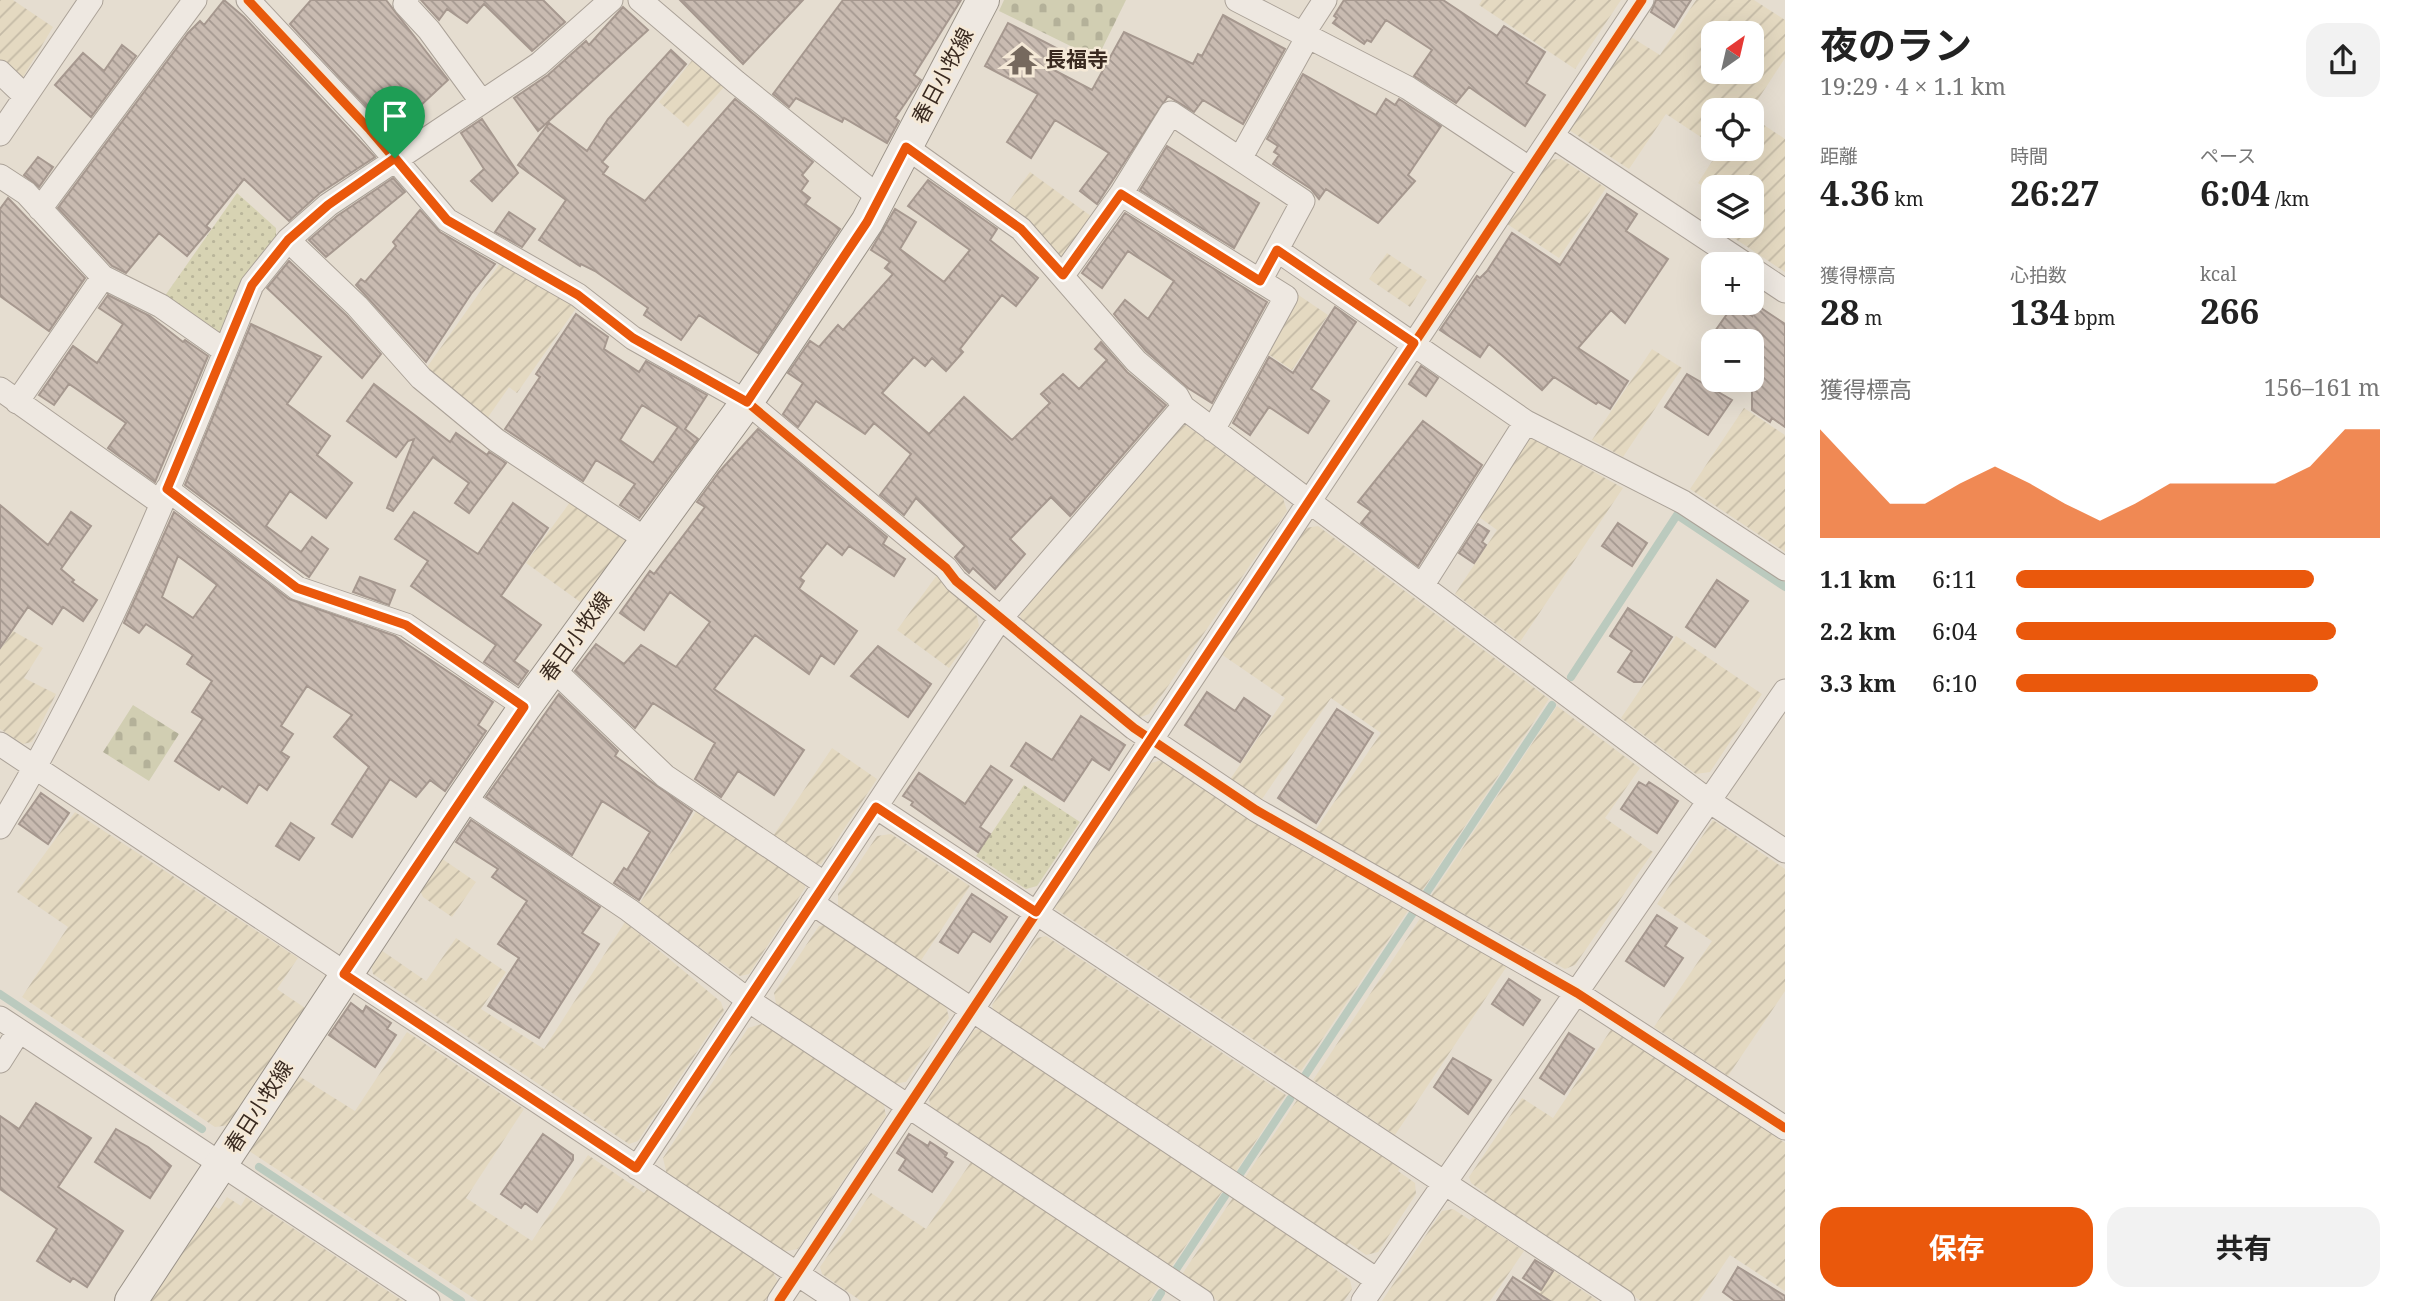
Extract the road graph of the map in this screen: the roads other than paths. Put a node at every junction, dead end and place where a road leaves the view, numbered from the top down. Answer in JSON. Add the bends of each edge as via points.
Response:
{"nodes":[{"id":1,"x":91,"y":0,"type":"edge"},
{"id":2,"x":195,"y":0,"type":"edge"},
{"id":3,"x":248,"y":0,"type":"edge"},
{"id":4,"x":407,"y":0,"type":"edge"},
{"id":5,"x":611,"y":0,"type":"edge"},
{"id":6,"x":640,"y":0,"type":"edge"},
{"id":7,"x":983,"y":0,"type":"edge"},
{"id":8,"x":1237,"y":0,"type":"edge"},
{"id":9,"x":1325,"y":0,"type":"edge"},
{"id":10,"x":1642,"y":0,"type":"edge"},
{"id":11,"x":1306,"y":35,"type":"junction"},
{"id":12,"x":0,"y":72,"type":"edge"},
{"id":13,"x":25,"y":96,"type":"junction"},
{"id":14,"x":481,"y":101,"type":"junction"},
{"id":15,"x":0,"y":134,"type":"edge"},
{"id":16,"x":1552,"y":136,"type":"junction"},
{"id":17,"x":906,"y":147,"type":"junction"},
{"id":18,"x":395,"y":158,"type":"junction"},
{"id":19,"x":1240,"y":159,"type":"junction"},
{"id":20,"x":1530,"y":169,"type":"junction"},
{"id":21,"x":0,"y":176,"type":"edge"},
{"id":22,"x":1121,"y":194,"type":"junction"},
{"id":23,"x":880,"y":198,"type":"junction"},
{"id":24,"x":40,"y":208,"type":"junction"},
{"id":25,"x":288,"y":240,"type":"junction"},
{"id":26,"x":1277,"y":250,"type":"junction"},
{"id":27,"x":1727,"y":252,"type":"edge"},
{"id":28,"x":1063,"y":275,"type":"junction"},
{"id":29,"x":1764,"y":277,"type":"edge"},
{"id":30,"x":103,"y":278,"type":"junction"},
{"id":31,"x":1260,"y":281,"type":"junction"},
{"id":32,"x":1785,"y":291,"type":"edge"},
{"id":33,"x":1414,"y":343,"type":"junction"},
{"id":34,"x":225,"y":351,"type":"junction"},
{"id":35,"x":9,"y":396,"type":"edge"},
{"id":36,"x":747,"y":402,"type":"junction"},
{"id":37,"x":1183,"y":407,"type":"junction"},
{"id":38,"x":1526,"y":422,"type":"junction"},
{"id":39,"x":1213,"y":430,"type":"junction"},
{"id":40,"x":164,"y":496,"type":"junction"},
{"id":41,"x":1309,"y":502,"type":"junction"},
{"id":42,"x":647,"y":540,"type":"junction"},
{"id":43,"x":1785,"y":569,"type":"edge"},
{"id":44,"x":1422,"y":586,"type":"junction"},
{"id":45,"x":1000,"y":619,"type":"junction"},
{"id":46,"x":553,"y":669,"type":"junction"},
{"id":47,"x":1785,"y":691,"type":"edge"},
{"id":48,"x":524,"y":707,"type":"junction"},
{"id":49,"x":1151,"y":739,"type":"junction"},
{"id":50,"x":0,"y":744,"type":"edge"},
{"id":51,"x":36,"y":768,"type":"junction"},
{"id":52,"x":463,"y":798,"type":"junction"},
{"id":53,"x":1709,"y":801,"type":"junction"},
{"id":54,"x":876,"y":807,"type":"junction"},
{"id":55,"x":0,"y":827,"type":"edge"},
{"id":56,"x":1785,"y":851,"type":"edge"},
{"id":57,"x":825,"y":884,"type":"junction"},
{"id":58,"x":812,"y":903,"type":"junction"},
{"id":59,"x":1036,"y":912,"type":"junction"},
{"id":60,"x":344,"y":974,"type":"junction"},
{"id":61,"x":1577,"y":993,"type":"junction"},
{"id":62,"x":748,"y":1000,"type":"junction"},
{"id":63,"x":972,"y":1010,"type":"junction"},
{"id":64,"x":0,"y":1018,"type":"edge"},
{"id":65,"x":19,"y":1031,"type":"junction"},
{"id":66,"x":0,"y":1061,"type":"edge"},
{"id":67,"x":909,"y":1105,"type":"junction"},
{"id":68,"x":1785,"y":1128,"type":"edge"},
{"id":69,"x":222,"y":1165,"type":"junction"},
{"id":70,"x":636,"y":1168,"type":"junction"},
{"id":71,"x":1443,"y":1184,"type":"junction"},
{"id":72,"x":797,"y":1274,"type":"junction"},
{"id":73,"x":1377,"y":1280,"type":"junction"},
{"id":74,"x":131,"y":1301,"type":"edge"},
{"id":75,"x":428,"y":1301,"type":"edge"},
{"id":76,"x":779,"y":1301,"type":"edge"},
{"id":77,"x":838,"y":1301,"type":"edge"},
{"id":78,"x":1202,"y":1301,"type":"edge"},
{"id":79,"x":1363,"y":1301,"type":"edge"},
{"id":80,"x":1623,"y":1301,"type":"edge"}],
"edges":[{"from":1,"to":13,"type":"street"},
{"from":2,"to":24,"type":"street"},
{"from":3,"to":18,"type":"street"},
{"from":4,"to":14,"type":"street","via":[[405,4]]},
{"from":5,"to":14,"type":"street","via":[[539,64]]},
{"from":6,"to":23,"type":"street"},
{"from":7,"to":17,"type":"main road","name":"春日小牧線"},
{"from":8,"to":11,"type":"street"},
{"from":9,"to":11,"type":"street"},
{"from":10,"to":16,"type":"street"},
{"from":11,"to":19,"type":"street"},
{"from":11,"to":20,"type":"street","via":[[1408,88]]},
{"from":12,"to":13,"type":"street"},
{"from":13,"to":15,"type":"street"},
{"from":14,"to":18,"type":"street"},
{"from":16,"to":20,"type":"street"},
{"from":16,"to":27,"type":"street"},
{"from":17,"to":23,"type":"main road","name":"春日小牧線"},
{"from":17,"to":28,"type":"street","via":[[1021,229]]},
{"from":18,"to":25,"type":"street"},
{"from":18,"to":36,"type":"street","via":[[447,220],[578,295],[633,338]]},
{"from":19,"to":22,"type":"street","via":[[1171,113]]},
{"from":19,"to":26,"type":"street","via":[[1303,201]]},
{"from":20,"to":33,"type":"street"},
{"from":21,"to":24,"type":"street"},
{"from":22,"to":28,"type":"street"},
{"from":22,"to":31,"type":"street"},
{"from":23,"to":36,"type":"main road","name":"春日小牧線"},
{"from":24,"to":30,"type":"street"},
{"from":25,"to":34,"type":"street","via":[[252,285]]},
{"from":25,"to":42,"type":"street","via":[[357,306],[421,378],[496,440]]},
{"from":26,"to":31,"type":"street"},
{"from":26,"to":33,"type":"street"},
{"from":28,"to":37,"type":"street","via":[[1136,361],[1177,396]]},
{"from":29,"to":32,"type":"street"},
{"from":30,"to":34,"type":"street","via":[[161,306]]},
{"from":30,"to":35,"type":"street"},
{"from":31,"to":39,"type":"street","via":[[1286,297]]},
{"from":33,"to":38,"type":"street"},
{"from":33,"to":41,"type":"street"},
{"from":34,"to":40,"type":"street"},
{"from":35,"to":40,"type":"street"},
{"from":36,"to":42,"type":"main road","name":"春日小牧線"},
{"from":36,"to":45,"type":"street","via":[[946,568]]},
{"from":37,"to":39,"type":"street"},
{"from":37,"to":45,"type":"street"},
{"from":38,"to":43,"type":"street","via":[[1683,502]]},
{"from":38,"to":44,"type":"street"},
{"from":39,"to":41,"type":"street"},
{"from":40,"to":48,"type":"street","via":[[297,588],[406,625]]},
{"from":40,"to":51,"type":"street","via":[[113,618]]},
{"from":41,"to":44,"type":"street"},
{"from":41,"to":49,"type":"street"},
{"from":42,"to":46,"type":"main road","name":"春日小牧線"},
{"from":44,"to":53,"type":"street"},
{"from":45,"to":49,"type":"street"},
{"from":45,"to":54,"type":"street"},
{"from":46,"to":48,"type":"main road","name":"春日小牧線"},
{"from":46,"to":57,"type":"street","via":[[665,776]]},
{"from":47,"to":53,"type":"street"},
{"from":48,"to":52,"type":"main road","name":"春日小牧線"},
{"from":49,"to":59,"type":"street"},
{"from":49,"to":61,"type":"street","via":[[1256,810]]},
{"from":50,"to":51,"type":"street"},
{"from":51,"to":55,"type":"street"},
{"from":51,"to":60,"type":"street"},
{"from":52,"to":60,"type":"main road","name":"春日小牧線"},
{"from":52,"to":62,"type":"street","via":[[629,910]]},
{"from":53,"to":56,"type":"street"},
{"from":53,"to":61,"type":"street"},
{"from":54,"to":57,"type":"street"},
{"from":54,"to":59,"type":"street"},
{"from":57,"to":58,"type":"street"},
{"from":58,"to":62,"type":"street"},
{"from":58,"to":63,"type":"street"},
{"from":59,"to":63,"type":"street"},
{"from":59,"to":71,"type":"street"},
{"from":60,"to":69,"type":"main road","name":"春日小牧線"},
{"from":60,"to":70,"type":"street"},
{"from":61,"to":68,"type":"street"},
{"from":61,"to":71,"type":"street"},
{"from":62,"to":67,"type":"street"},
{"from":62,"to":70,"type":"street"},
{"from":63,"to":67,"type":"street"},
{"from":63,"to":73,"type":"street"},
{"from":64,"to":65,"type":"street"},
{"from":65,"to":66,"type":"street"},
{"from":65,"to":69,"type":"street"},
{"from":67,"to":72,"type":"street"},
{"from":67,"to":78,"type":"street"},
{"from":69,"to":74,"type":"main road","name":"春日小牧線"},
{"from":69,"to":75,"type":"street"},
{"from":70,"to":72,"type":"street"},
{"from":71,"to":73,"type":"street"},
{"from":71,"to":80,"type":"street"},
{"from":72,"to":76,"type":"street"},
{"from":72,"to":77,"type":"street"},
{"from":73,"to":79,"type":"street"}]}
